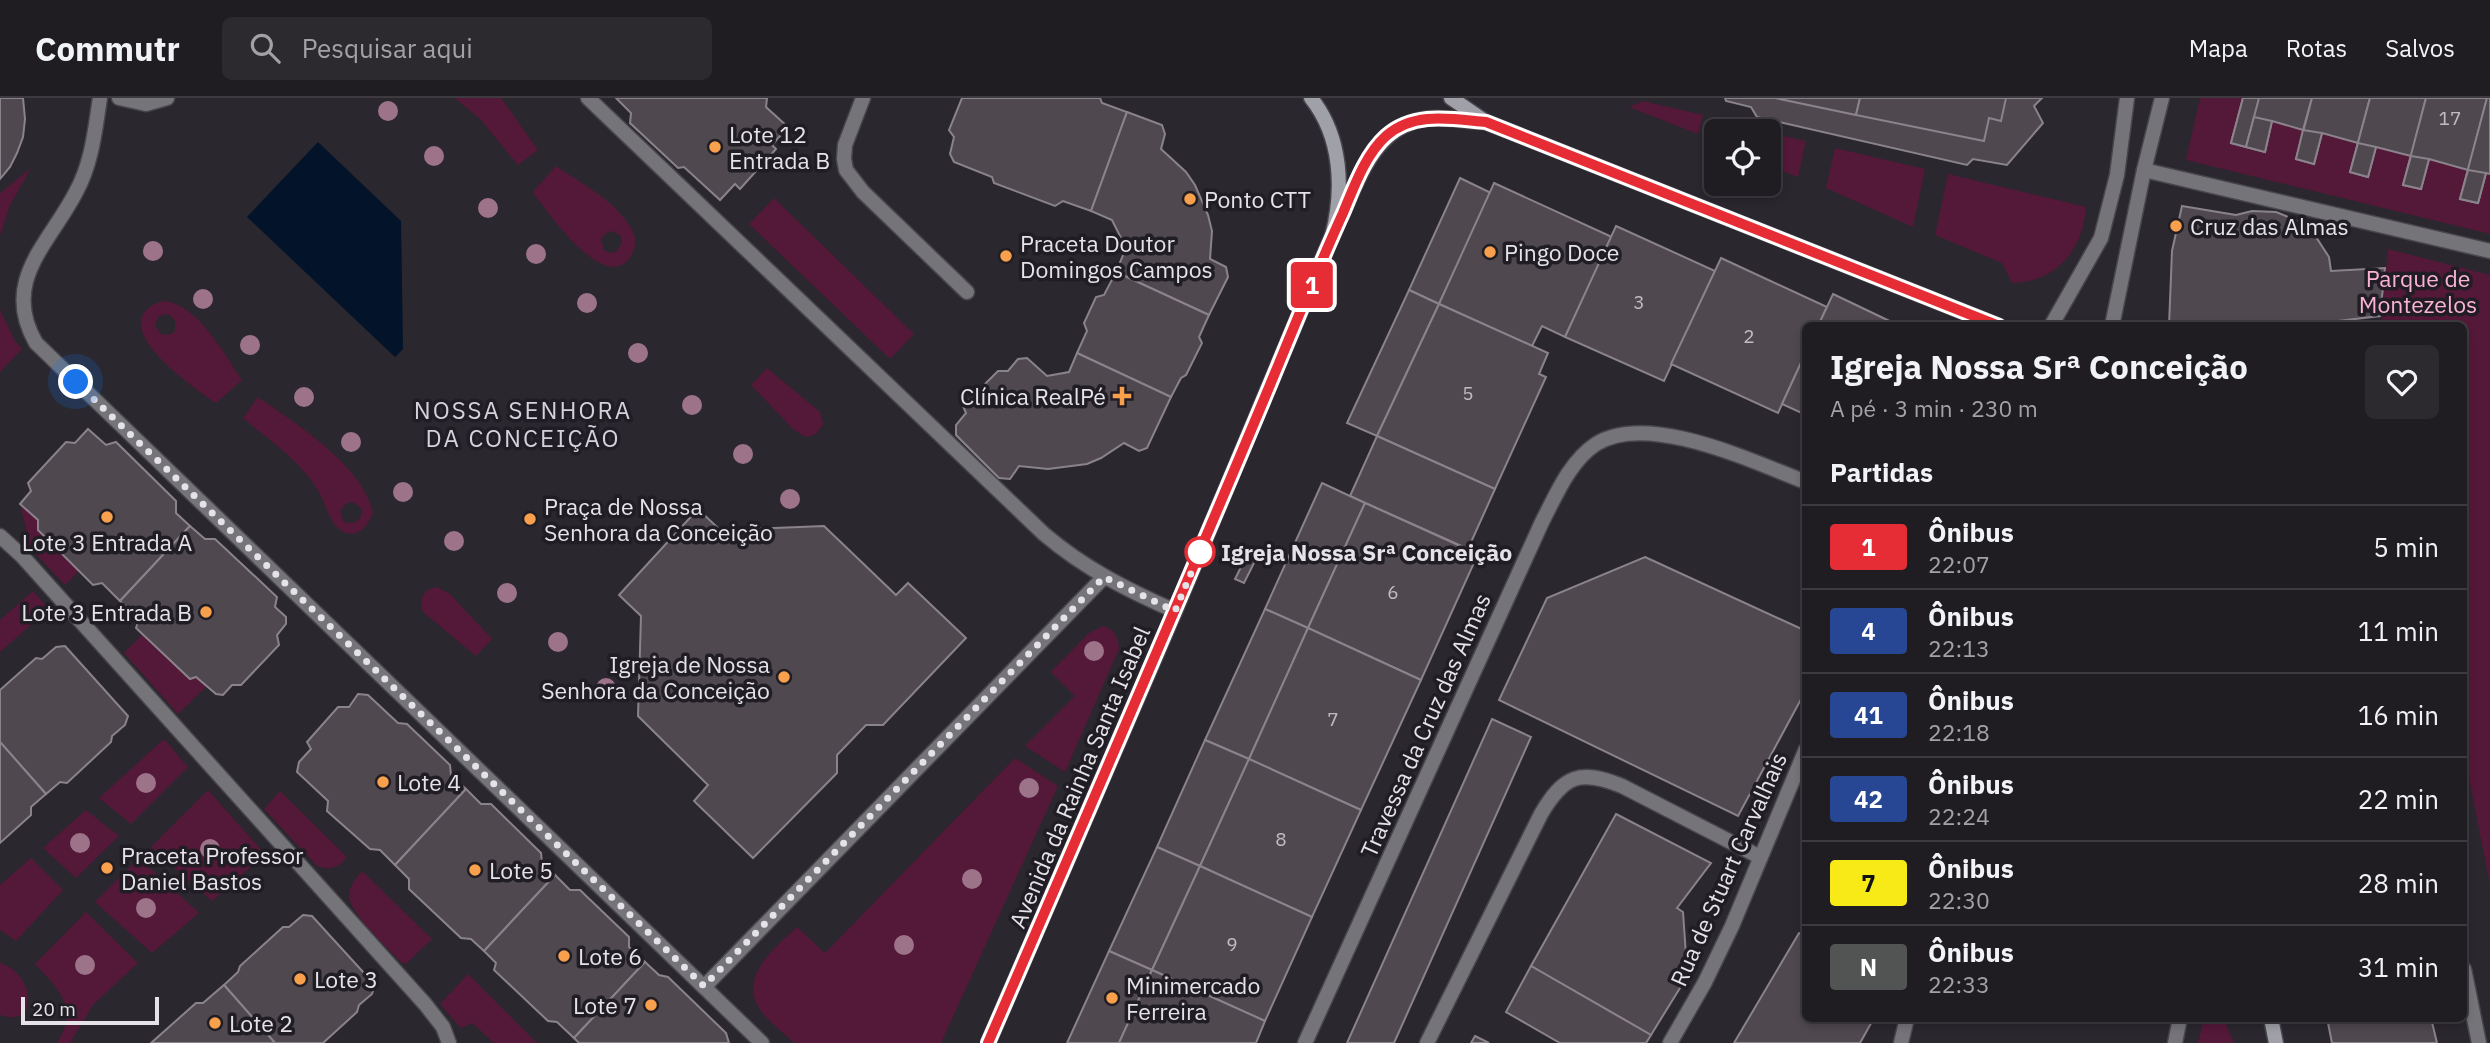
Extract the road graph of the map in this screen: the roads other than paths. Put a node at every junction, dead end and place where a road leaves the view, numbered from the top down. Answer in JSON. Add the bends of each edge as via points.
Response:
{"nodes":[{"id":1,"x":100,"y":98,"type":"edge"},
{"id":2,"x":119,"y":98,"type":"edge"},
{"id":3,"x":167,"y":98,"type":"edge"},
{"id":4,"x":588,"y":98,"type":"edge"},
{"id":5,"x":863,"y":98,"type":"edge"},
{"id":6,"x":1311,"y":98,"type":"edge"},
{"id":7,"x":1451,"y":98,"type":"edge"},
{"id":8,"x":2127,"y":98,"type":"edge"},
{"id":9,"x":2162,"y":98,"type":"edge"},
{"id":10,"x":1486,"y":122,"type":"junction"},
{"id":11,"x":2144,"y":170,"type":"junction"},
{"id":12,"x":1332,"y":236,"type":"junction"},
{"id":13,"x":2490,"y":251,"type":"edge"},
{"id":14,"x":967,"y":292,"type":"dead end"},
{"id":15,"x":1989,"y":322,"type":"edge"},
{"id":16,"x":2053,"y":322,"type":"edge"},
{"id":17,"x":2113,"y":322,"type":"edge"},
{"id":18,"x":1802,"y":481,"type":"edge"},
{"id":19,"x":0,"y":536,"type":"edge"},
{"id":20,"x":1104,"y":577,"type":"junction"},
{"id":21,"x":1175,"y":611,"type":"junction"},
{"id":22,"x":1802,"y":758,"type":"edge"},
{"id":23,"x":1760,"y":857,"type":"junction"},
{"id":24,"x":2467,"y":984,"type":"edge"},
{"id":25,"x":704,"y":986,"type":"junction"},
{"id":26,"x":1906,"y":1022,"type":"edge"},
{"id":27,"x":2179,"y":1022,"type":"edge"},
{"id":28,"x":2272,"y":1022,"type":"edge"},
{"id":29,"x":449,"y":1043,"type":"edge"},
{"id":30,"x":762,"y":1043,"type":"edge"},
{"id":31,"x":988,"y":1043,"type":"edge"},
{"id":32,"x":1305,"y":1043,"type":"edge"},
{"id":33,"x":1427,"y":1043,"type":"edge"},
{"id":34,"x":1670,"y":1043,"type":"edge"},
{"id":35,"x":1901,"y":1043,"type":"edge"},
{"id":36,"x":2175,"y":1043,"type":"edge"},
{"id":37,"x":2276,"y":1043,"type":"edge"},
{"id":38,"x":2479,"y":1043,"type":"edge"}],
"edges":[{"from":1,"to":25,"type":"street","via":[[80,184],[19,276],[18,309],[25,329]]},
{"from":2,"to":3,"type":"street","via":[[146,104]]},
{"from":4,"to":20,"type":"street","via":[[1044,534]]},
{"from":5,"to":14,"type":"street","via":[[845,145],[846,170]]},
{"from":6,"to":12,"type":"main road","name":"Avenida da Rainha Santa Isabel","via":[[1332,138],[1340,179]]},
{"from":7,"to":10,"type":"main road"},
{"from":8,"to":16,"type":"street","via":[[2117,175],[2101,238]]},
{"from":9,"to":11,"type":"street"},
{"from":10,"to":12,"type":"main road","via":[[1416,120],[1384,137],[1361,173]]},
{"from":10,"to":15,"type":"main road"},
{"from":11,"to":13,"type":"street"},
{"from":11,"to":17,"type":"street"},
{"from":12,"to":21,"type":"main road","name":"Avenida da Rainha Santa Isabel"},
{"from":18,"to":32,"type":"street","name":"Travessa da Cruz das Almas","via":[[1658,433],[1614,435],[1579,459],[1542,522]]},
{"from":19,"to":29,"type":"street","via":[[425,1004]]},
{"from":20,"to":21,"type":"street"},
{"from":20,"to":25,"type":"street"},
{"from":21,"to":31,"type":"main road","name":"Avenida da Rainha Santa Isabel"},
{"from":22,"to":23,"type":"street","name":"Rua de Stuart Carvalhais"},
{"from":23,"to":33,"type":"street","via":[[1603,778],[1572,778],[1541,814]]},
{"from":23,"to":34,"type":"street","name":"Rua de Stuart Carvalhais","via":[[1718,954]]},
{"from":24,"to":38,"type":"street"},
{"from":25,"to":30,"type":"street"},
{"from":26,"to":35,"type":"street"},
{"from":27,"to":36,"type":"street"},
{"from":28,"to":37,"type":"main road"}]}
